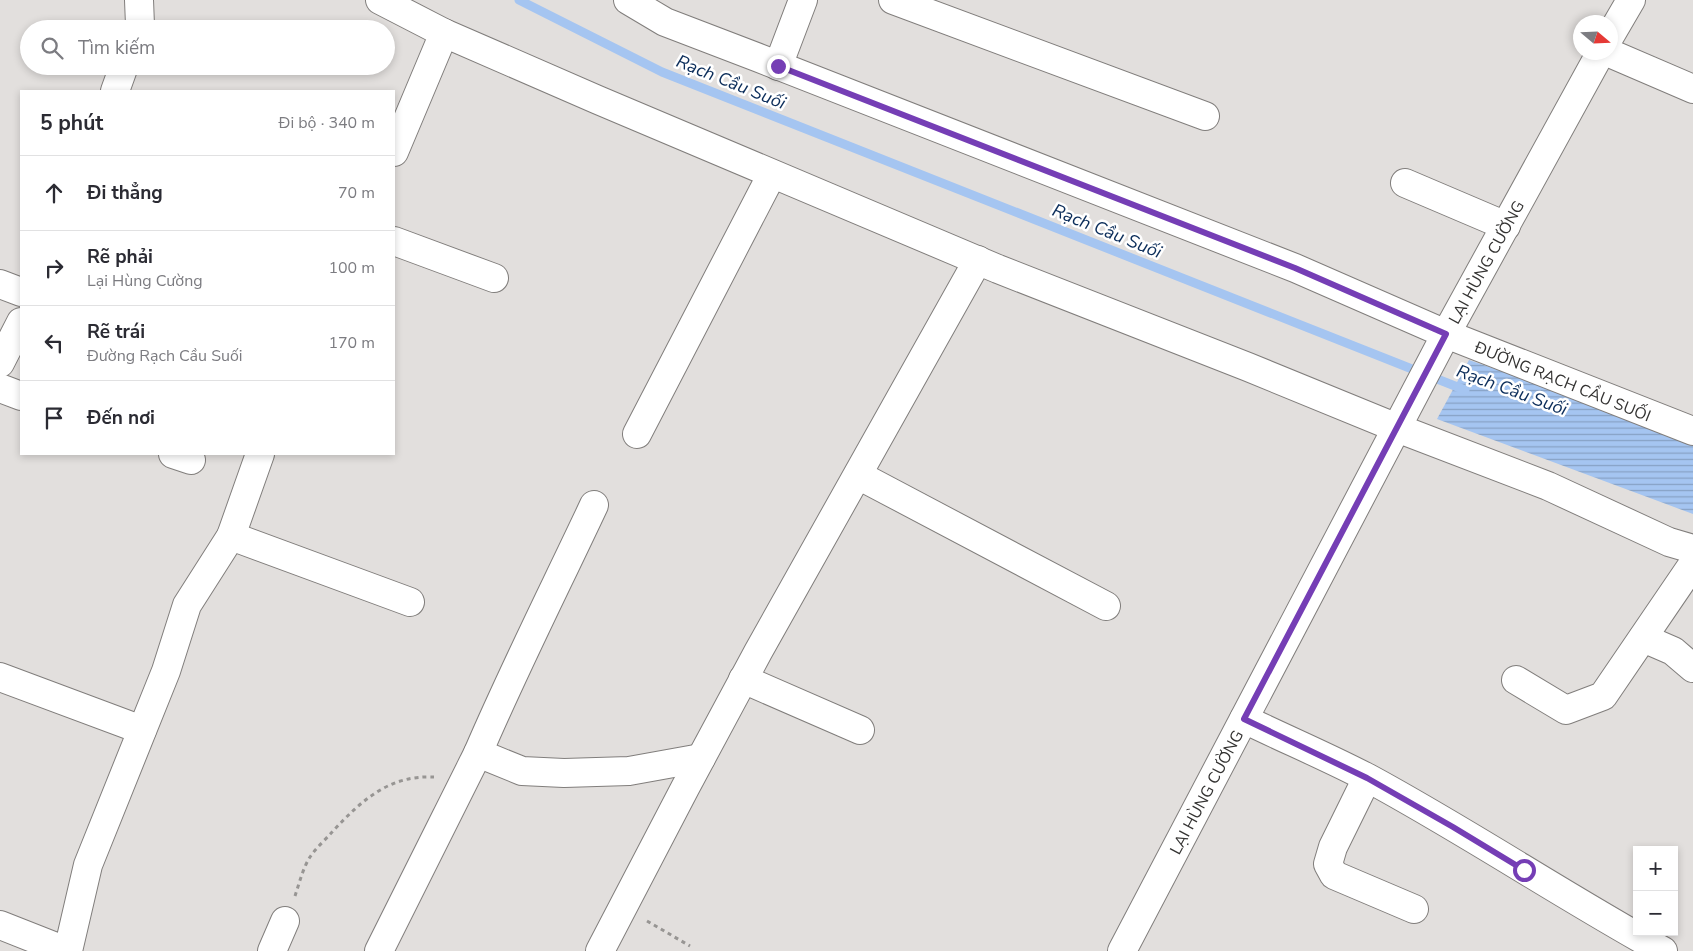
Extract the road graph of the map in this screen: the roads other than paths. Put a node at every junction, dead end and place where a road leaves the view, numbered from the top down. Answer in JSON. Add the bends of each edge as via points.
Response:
{"nodes":[{"id":1,"x":139,"y":0,"type":"edge"},
{"id":2,"x":380,"y":0,"type":"edge"},
{"id":3,"x":628,"y":0,"type":"edge"},
{"id":4,"x":803,"y":0,"type":"edge"},
{"id":5,"x":892,"y":0,"type":"edge"},
{"id":6,"x":1631,"y":0,"type":"edge"},
{"id":7,"x":140,"y":20,"type":"edge"},
{"id":8,"x":1618,"y":22,"type":"edge"},
{"id":9,"x":444,"y":33,"type":"junction"},
{"id":10,"x":1618,"y":57,"type":"edge"},
{"id":11,"x":1598,"y":60,"type":"edge"},
{"id":12,"x":778,"y":66,"type":"junction"},
{"id":13,"x":121,"y":75,"type":"edge"},
{"id":14,"x":1693,"y":89,"type":"edge"},
{"id":15,"x":115,"y":90,"type":"edge"},
{"id":16,"x":1205,"y":116,"type":"dead end"},
{"id":17,"x":395,"y":150,"type":"edge"},
{"id":18,"x":772,"y":174,"type":"junction"},
{"id":19,"x":1405,"y":183,"type":"dead end"},
{"id":20,"x":1506,"y":226,"type":"junction"},
{"id":21,"x":395,"y":241,"type":"edge"},
{"id":22,"x":978,"y":260,"type":"junction"},
{"id":23,"x":494,"y":278,"type":"dead end"},
{"id":24,"x":0,"y":284,"type":"edge"},
{"id":25,"x":20,"y":292,"type":"edge"},
{"id":26,"x":20,"y":324,"type":"edge"},
{"id":27,"x":1445,"y":337,"type":"junction"},
{"id":28,"x":0,"y":364,"type":"edge"},
{"id":29,"x":0,"y":388,"type":"edge"},
{"id":30,"x":20,"y":396,"type":"edge"},
{"id":31,"x":1401,"y":422,"type":"junction"},
{"id":32,"x":1693,"y":432,"type":"edge"},
{"id":33,"x":637,"y":434,"type":"dead end"},
{"id":34,"x":260,"y":455,"type":"edge"},
{"id":35,"x":858,"y":475,"type":"junction"},
{"id":36,"x":594,"y":505,"type":"dead end"},
{"id":37,"x":231,"y":536,"type":"junction"},
{"id":38,"x":1693,"y":549,"type":"edge"},
{"id":39,"x":1693,"y":564,"type":"edge"},
{"id":40,"x":410,"y":602,"type":"dead end"},
{"id":41,"x":1106,"y":606,"type":"dead end"},
{"id":42,"x":1643,"y":638,"type":"junction"},
{"id":43,"x":1693,"y":668,"type":"edge"},
{"id":44,"x":0,"y":678,"type":"edge"},
{"id":45,"x":744,"y":679,"type":"junction"},
{"id":46,"x":1516,"y":680,"type":"dead end"},
{"id":47,"x":1244,"y":719,"type":"junction"},
{"id":48,"x":142,"y":730,"type":"junction"},
{"id":49,"x":860,"y":730,"type":"dead end"},
{"id":50,"x":478,"y":753,"type":"junction"},
{"id":51,"x":701,"y":758,"type":"junction"},
{"id":52,"x":1367,"y":778,"type":"junction"},
{"id":53,"x":1414,"y":909,"type":"dead end"},
{"id":54,"x":285,"y":921,"type":"road end"},
{"id":55,"x":0,"y":925,"type":"edge"},
{"id":56,"x":67,"y":951,"type":"edge"},
{"id":57,"x":272,"y":951,"type":"edge"},
{"id":58,"x":379,"y":951,"type":"edge"},
{"id":59,"x":600,"y":951,"type":"edge"},
{"id":60,"x":1122,"y":951,"type":"edge"},
{"id":61,"x":1663,"y":951,"type":"edge"}],
"edges":[{"from":1,"to":7,"type":"street"},
{"from":2,"to":9,"type":"street"},
{"from":3,"to":12,"type":"street","name":"ĐƯỜNG RẠCH CẦU SUỐI","via":[[665,22]]},
{"from":4,"to":12,"type":"street"},
{"from":5,"to":16,"type":"street"},
{"from":6,"to":8,"type":"street"},
{"from":9,"to":17,"type":"street"},
{"from":9,"to":18,"type":"street"},
{"from":10,"to":14,"type":"street"},
{"from":11,"to":20,"type":"street","name":"LẠI HÙNG CƯỜNG"},
{"from":12,"to":27,"type":"street","name":"ĐƯỜNG RẠCH CẦU SUỐI","via":[[1295,268]]},
{"from":13,"to":15,"type":"street"},
{"from":18,"to":22,"type":"street"},
{"from":18,"to":33,"type":"street"},
{"from":19,"to":20,"type":"street"},
{"from":20,"to":27,"type":"street","name":"LẠI HÙNG CƯỜNG"},
{"from":21,"to":23,"type":"street"},
{"from":22,"to":31,"type":"street","via":[[1239,363]]},
{"from":22,"to":35,"type":"street"},
{"from":24,"to":25,"type":"street"},
{"from":26,"to":28,"type":"street"},
{"from":27,"to":31,"type":"street","name":"LẠI HÙNG CƯỜNG"},
{"from":27,"to":32,"type":"street","name":"ĐƯỜNG RẠCH CẦU SUỐI"},
{"from":29,"to":30,"type":"street"},
{"from":31,"to":38,"type":"street","via":[[1670,542]]},
{"from":31,"to":47,"type":"street","name":"LẠI HÙNG CƯỜNG"},
{"from":34,"to":37,"type":"street"},
{"from":35,"to":41,"type":"street"},
{"from":35,"to":45,"type":"street"},
{"from":36,"to":50,"type":"street"},
{"from":37,"to":40,"type":"street"},
{"from":37,"to":48,"type":"street","via":[[187,605],[166,671]]},
{"from":39,"to":42,"type":"street"},
{"from":42,"to":43,"type":"street","via":[[1673,651]]},
{"from":42,"to":46,"type":"street","via":[[1603,696],[1566,710]]},
{"from":44,"to":48,"type":"street"},
{"from":45,"to":49,"type":"street"},
{"from":45,"to":51,"type":"street"},
{"from":47,"to":52,"type":"street"},
{"from":47,"to":60,"type":"street","name":"LẠI HÙNG CƯỜNG"},
{"from":48,"to":56,"type":"street","via":[[88,865]]},
{"from":50,"to":51,"type":"street","via":[[522,771],[564,773],[630,771]]},
{"from":50,"to":58,"type":"street"},
{"from":51,"to":59,"type":"street"},
{"from":52,"to":53,"type":"street","via":[[1328,864],[1334,875]]},
{"from":52,"to":61,"type":"street"},
{"from":54,"to":57,"type":"street"},
{"from":55,"to":56,"type":"street"}]}
